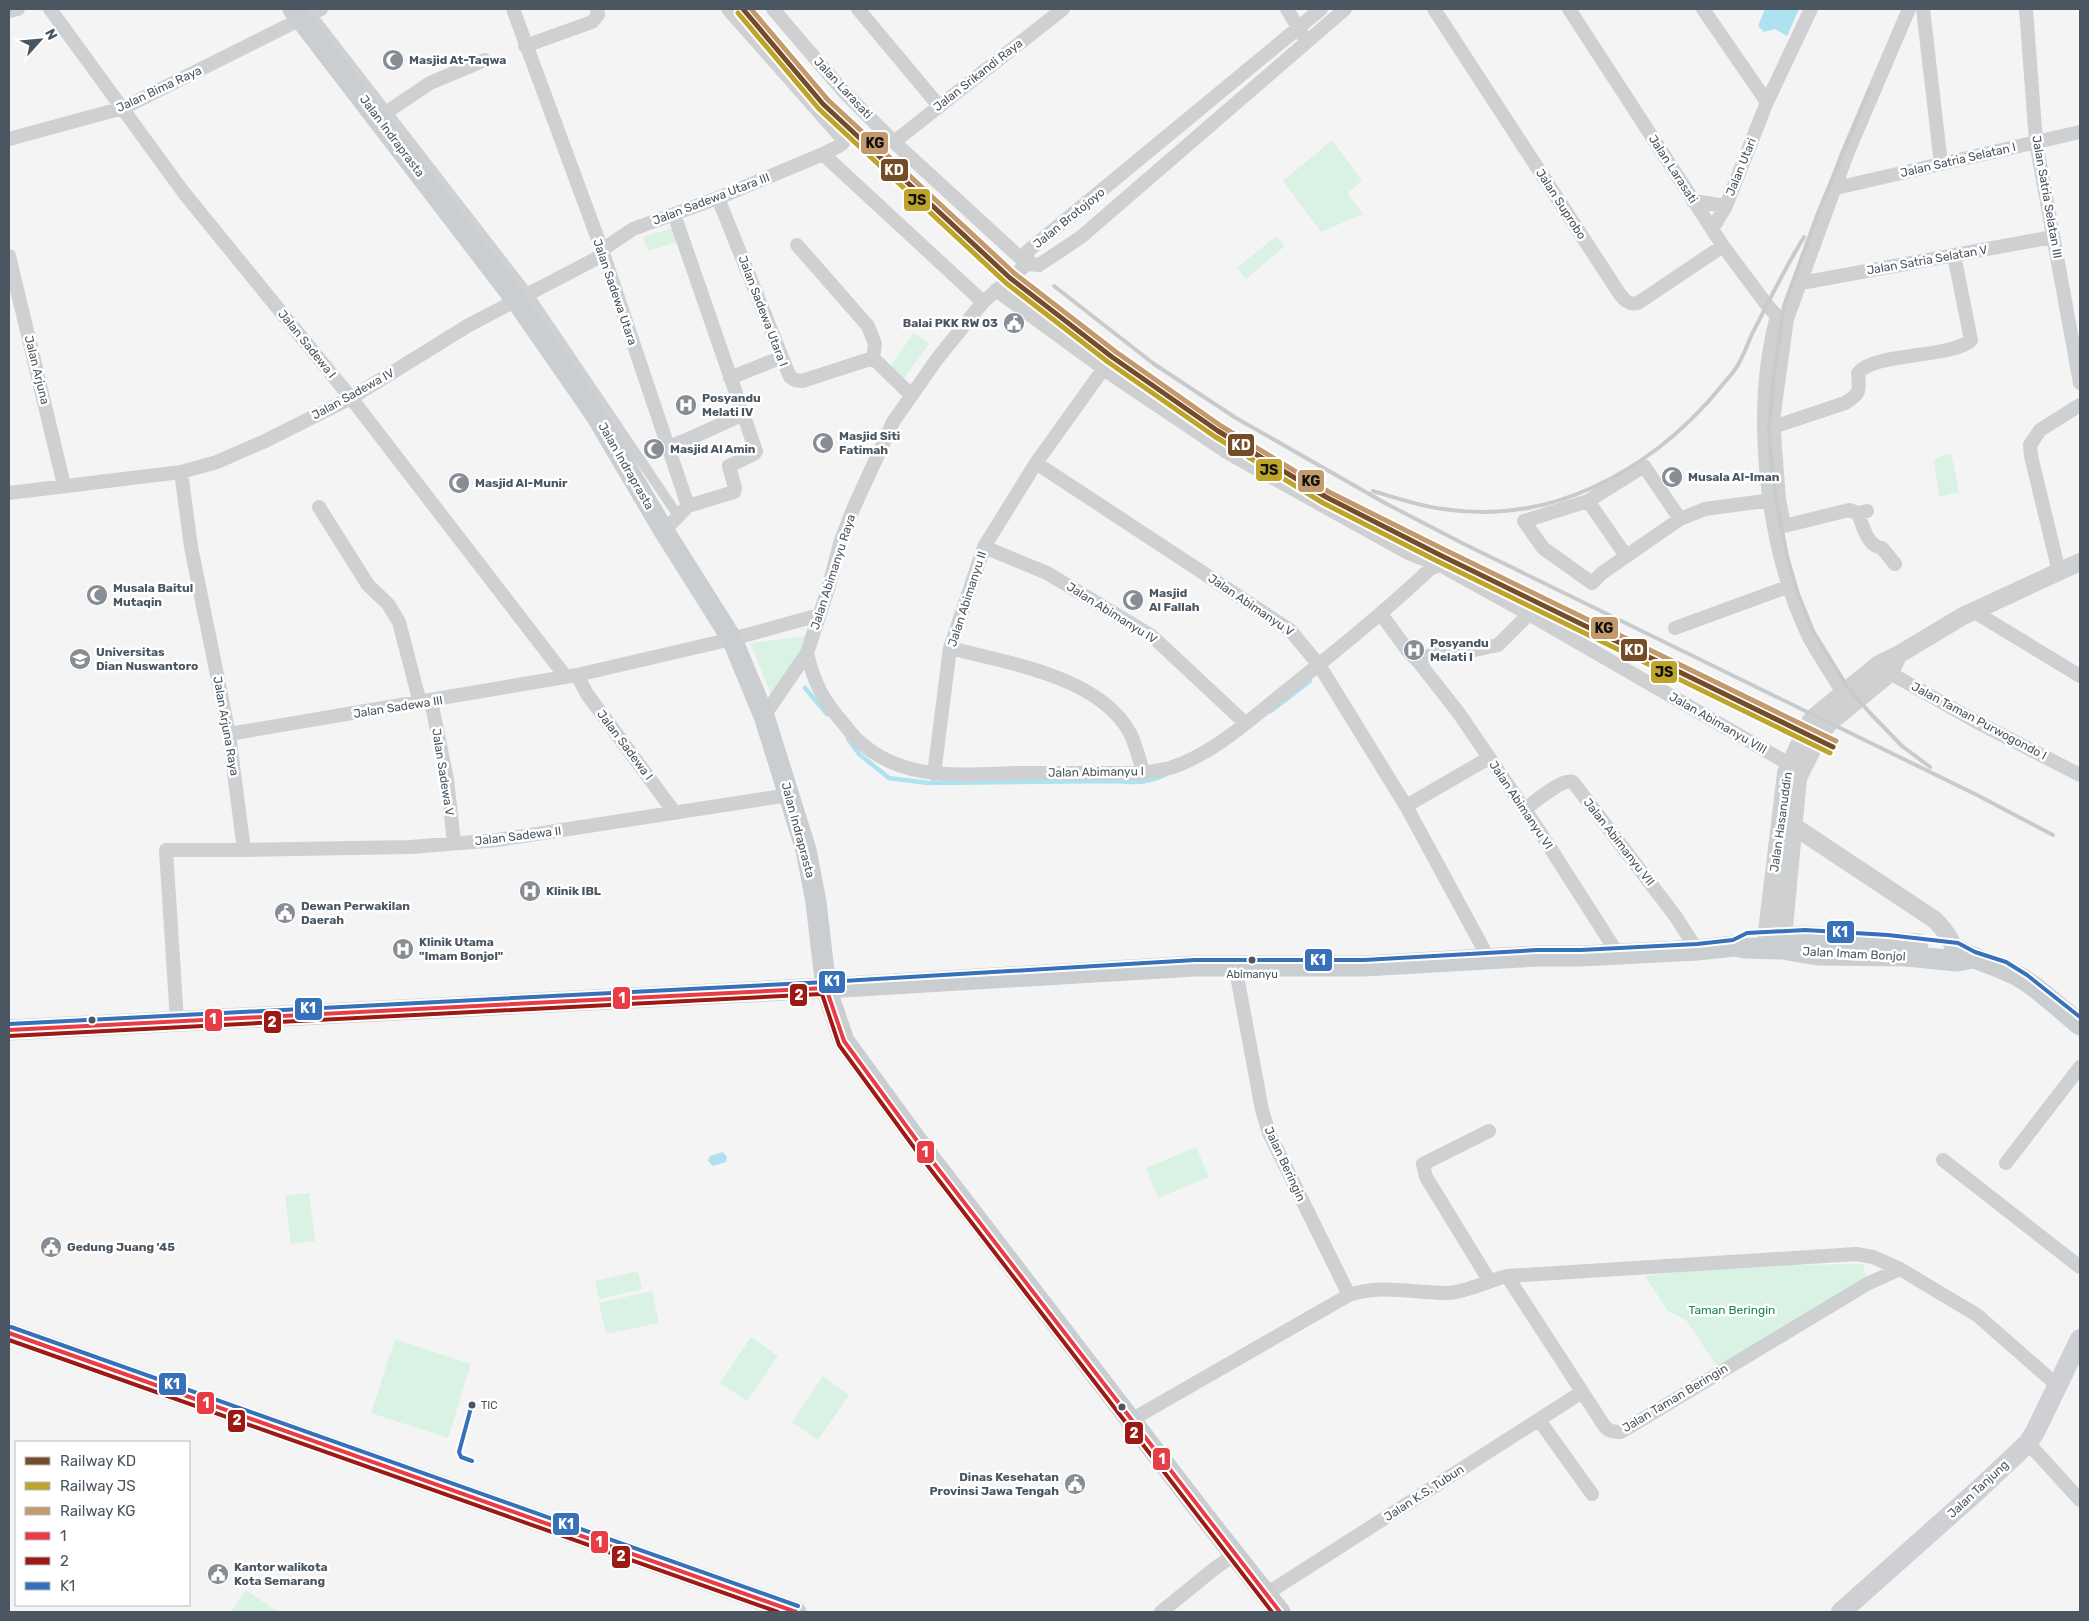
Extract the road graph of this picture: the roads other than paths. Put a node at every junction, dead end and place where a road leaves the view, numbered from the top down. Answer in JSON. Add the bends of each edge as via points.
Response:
{"nodes":[{"id":1,"x":18,"y":9,"type":"edge"},
{"id":2,"x":50,"y":9,"type":"edge"},
{"id":3,"x":513,"y":9,"type":"edge"},
{"id":4,"x":597,"y":9,"type":"edge"},
{"id":5,"x":728,"y":9,"type":"edge"},
{"id":6,"x":773,"y":9,"type":"edge"},
{"id":7,"x":858,"y":9,"type":"edge"},
{"id":8,"x":1287,"y":9,"type":"edge"},
{"id":9,"x":1321,"y":9,"type":"edge"},
{"id":10,"x":1345,"y":9,"type":"edge"},
{"id":11,"x":1434,"y":9,"type":"edge"},
{"id":12,"x":1569,"y":9,"type":"edge"},
{"id":13,"x":1703,"y":9,"type":"edge"},
{"id":14,"x":1811,"y":9,"type":"edge"},
{"id":15,"x":1909,"y":9,"type":"edge"},
{"id":16,"x":1923,"y":9,"type":"edge"},
{"id":17,"x":2026,"y":9,"type":"edge"},
{"id":18,"x":1059,"y":10,"type":"edge"},
{"id":19,"x":9,"y":11,"type":"edge"},
{"id":20,"x":307,"y":12,"type":"edge"},
{"id":21,"x":1298,"y":29,"type":"junction"},
{"id":22,"x":1306,"y":42,"type":"junction"},
{"id":23,"x":526,"y":46,"type":"junction"},
{"id":24,"x":485,"y":60,"type":"dead end"},
{"id":25,"x":1221,"y":92,"type":"junction"},
{"id":26,"x":1767,"y":102,"type":"junction"},
{"id":27,"x":939,"y":106,"type":"junction"},
{"id":28,"x":1233,"y":106,"type":"junction"},
{"id":29,"x":123,"y":108,"type":"junction"},
{"id":30,"x":378,"y":118,"type":"junction"},
{"id":31,"x":2080,"y":132,"type":"edge"},
{"id":32,"x":9,"y":139,"type":"edge"},
{"id":33,"x":894,"y":142,"type":"junction"},
{"id":34,"x":2036,"y":142,"type":"junction"},
{"id":35,"x":823,"y":154,"type":"junction"},
{"id":36,"x":1941,"y":164,"type":"junction"},
{"id":37,"x":1836,"y":188,"type":"junction"},
{"id":38,"x":718,"y":198,"type":"junction"},
{"id":39,"x":1694,"y":201,"type":"junction"},
{"id":40,"x":1726,"y":206,"type":"junction"},
{"id":41,"x":674,"y":214,"type":"junction"},
{"id":42,"x":1067,"y":220,"type":"junction"},
{"id":43,"x":1712,"y":230,"type":"junction"},
{"id":44,"x":1081,"y":236,"type":"junction"},
{"id":45,"x":2054,"y":237,"type":"junction"},
{"id":46,"x":797,"y":245,"type":"dead end"},
{"id":47,"x":1723,"y":246,"type":"junction"},
{"id":48,"x":602,"y":252,"type":"junction"},
{"id":49,"x":1954,"y":255,"type":"junction"},
{"id":50,"x":9,"y":256,"type":"edge"},
{"id":51,"x":1027,"y":264,"type":"junction"},
{"id":52,"x":1801,"y":283,"type":"junction"},
{"id":53,"x":996,"y":290,"type":"junction"},
{"id":54,"x":522,"y":297,"type":"junction"},
{"id":55,"x":983,"y":302,"type":"junction"},
{"id":56,"x":1782,"y":317,"type":"junction"},
{"id":57,"x":782,"y":357,"type":"junction"},
{"id":58,"x":873,"y":358,"type":"junction"},
{"id":59,"x":1104,"y":368,"type":"junction"},
{"id":60,"x":730,"y":378,"type":"junction"},
{"id":61,"x":2080,"y":383,"type":"edge"},
{"id":62,"x":911,"y":395,"type":"junction"},
{"id":63,"x":351,"y":398,"type":"junction"},
{"id":64,"x":2080,"y":405,"type":"edge"},
{"id":65,"x":742,"y":415,"type":"junction"},
{"id":66,"x":1768,"y":429,"type":"junction"},
{"id":67,"x":668,"y":447,"type":"junction"},
{"id":68,"x":1036,"y":463,"type":"junction"},
{"id":69,"x":181,"y":472,"type":"junction"},
{"id":70,"x":64,"y":485,"type":"junction"},
{"id":71,"x":9,"y":493,"type":"edge"},
{"id":72,"x":1774,"y":500,"type":"junction"},
{"id":73,"x":1588,"y":501,"type":"junction"},
{"id":74,"x":318,"y":507,"type":"dead end"},
{"id":75,"x":684,"y":512,"type":"junction"},
{"id":76,"x":1680,"y":519,"type":"junction"},
{"id":77,"x":1780,"y":526,"type":"junction"},
{"id":78,"x":664,"y":531,"type":"junction"},
{"id":79,"x":984,"y":547,"type":"junction"},
{"id":80,"x":1626,"y":556,"type":"junction"},
{"id":81,"x":2080,"y":562,"type":"edge"},
{"id":82,"x":1895,"y":564,"type":"dead end"},
{"id":83,"x":1436,"y":566,"type":"junction"},
{"id":84,"x":2059,"y":572,"type":"junction"},
{"id":85,"x":1790,"y":586,"type":"junction"},
{"id":86,"x":1973,"y":611,"type":"junction"},
{"id":87,"x":819,"y":614,"type":"junction"},
{"id":88,"x":1381,"y":614,"type":"junction"},
{"id":89,"x":1529,"y":614,"type":"junction"},
{"id":90,"x":1675,"y":628,"type":"dead end"},
{"id":91,"x":732,"y":639,"type":"junction"},
{"id":92,"x":950,"y":648,"type":"junction"},
{"id":93,"x":807,"y":653,"type":"junction"},
{"id":94,"x":1417,"y":660,"type":"junction"},
{"id":95,"x":1319,"y":665,"type":"junction"},
{"id":96,"x":1885,"y":669,"type":"junction"},
{"id":97,"x":572,"y":676,"type":"junction"},
{"id":98,"x":2080,"y":676,"type":"edge"},
{"id":99,"x":1843,"y":693,"type":"junction"},
{"id":100,"x":426,"y":702,"type":"junction"},
{"id":101,"x":764,"y":716,"type":"junction"},
{"id":102,"x":1245,"y":723,"type":"junction"},
{"id":103,"x":229,"y":734,"type":"junction"},
{"id":104,"x":1489,"y":758,"type":"junction"},
{"id":105,"x":1789,"y":764,"type":"junction"},
{"id":106,"x":1144,"y":773,"type":"junction"},
{"id":107,"x":934,"y":774,"type":"junction"},
{"id":108,"x":2080,"y":775,"type":"edge"},
{"id":109,"x":789,"y":795,"type":"junction"},
{"id":110,"x":1406,"y":806,"type":"junction"},
{"id":111,"x":1525,"y":809,"type":"junction"},
{"id":112,"x":675,"y":813,"type":"junction"},
{"id":113,"x":1788,"y":822,"type":"junction"},
{"id":114,"x":454,"y":843,"type":"junction"},
{"id":115,"x":244,"y":850,"type":"junction"},
{"id":116,"x":1774,"y":943,"type":"junction"},
{"id":117,"x":1696,"y":950,"type":"junction"},
{"id":118,"x":1618,"y":954,"type":"junction"},
{"id":119,"x":1962,"y":956,"type":"junction"},
{"id":120,"x":1489,"y":959,"type":"junction"},
{"id":121,"x":1235,"y":965,"type":"junction"},
{"id":122,"x":826,"y":988,"type":"junction"},
{"id":123,"x":177,"y":1021,"type":"junction"},
{"id":124,"x":2080,"y":1025,"type":"edge"},
{"id":125,"x":9,"y":1030,"type":"edge"},
{"id":126,"x":2080,"y":1067,"type":"edge"},
{"id":127,"x":1490,"y":1131,"type":"dead end"},
{"id":128,"x":1943,"y":1160,"type":"dead end"},
{"id":129,"x":2006,"y":1163,"type":"dead end"},
{"id":130,"x":2080,"y":1267,"type":"edge"},
{"id":131,"x":1900,"y":1269,"type":"junction"},
{"id":132,"x":1507,"y":1276,"type":"junction"},
{"id":133,"x":1489,"y":1280,"type":"junction"},
{"id":134,"x":1349,"y":1295,"type":"junction"},
{"id":135,"x":9,"y":1334,"type":"edge"},
{"id":136,"x":2080,"y":1339,"type":"edge"},
{"id":137,"x":2058,"y":1386,"type":"junction"},
{"id":138,"x":1582,"y":1392,"type":"junction"},
{"id":139,"x":1131,"y":1420,"type":"junction"},
{"id":140,"x":1539,"y":1420,"type":"junction"},
{"id":141,"x":2028,"y":1442,"type":"junction"},
{"id":142,"x":1592,"y":1494,"type":"dead end"},
{"id":143,"x":2080,"y":1500,"type":"edge"},
{"id":144,"x":1235,"y":1554,"type":"junction"},
{"id":145,"x":1266,"y":1594,"type":"junction"},
{"id":146,"x":793,"y":1612,"type":"edge"},
{"id":147,"x":1161,"y":1612,"type":"edge"},
{"id":148,"x":1280,"y":1612,"type":"edge"},
{"id":149,"x":1841,"y":1612,"type":"edge"}],
"edges":[{"from":1,"to":19,"type":"street"},
{"from":2,"to":29,"type":"street","name":"Jalan Sadewa I"},
{"from":3,"to":23,"type":"street","name":"Jalan Sadewa Utara"},
{"from":4,"to":23,"type":"street","via":[[598,15],[592,22]]},
{"from":5,"to":35,"type":"street","name":"Jalan Sadewa Utara III","via":[[841,138],[843,143]]},
{"from":6,"to":33,"type":"street","name":"Jalan Larasati","via":[[844,92]]},
{"from":7,"to":27,"type":"street"},
{"from":8,"to":21,"type":"street"},
{"from":9,"to":21,"type":"street","name":"Jalan Brotojoyo"},
{"from":10,"to":22,"type":"street","name":"Jalan Brotojoyo"},
{"from":11,"to":47,"type":"street","name":"Jalan Suprobo","via":[[1619,293],[1628,302],[1638,303]]},
{"from":12,"to":39,"type":"street","name":"Jalan Larasati"},
{"from":13,"to":26,"type":"street"},
{"from":14,"to":26,"type":"street","name":"Jalan Utari"},
{"from":15,"to":37,"type":"street","via":[[1864,112]]},
{"from":16,"to":36,"type":"street"},
{"from":17,"to":34,"type":"street","name":"Jalan Satria Selatan III"},
{"from":18,"to":27,"type":"street","name":"Jalan Srikandi Raya"},
{"from":20,"to":29,"type":"street","name":"Jalan Bima Raya"},
{"from":20,"to":30,"type":"main road","name":"Jalan Indraprasta"},
{"from":20,"to":54,"type":"street"},
{"from":21,"to":22,"type":"street"},
{"from":21,"to":25,"type":"street","name":"Jalan Brotojoyo"},
{"from":22,"to":28,"type":"street","name":"Jalan Brotojoyo"},
{"from":23,"to":48,"type":"street","name":"Jalan Sadewa Utara"},
{"from":24,"to":30,"type":"street","via":[[430,83]]},
{"from":25,"to":28,"type":"street"},
{"from":25,"to":42,"type":"street","name":"Jalan Brotojoyo"},
{"from":26,"to":40,"type":"street","name":"Jalan Utari"},
{"from":27,"to":33,"type":"street","name":"Jalan Srikandi Raya"},
{"from":28,"to":44,"type":"street","name":"Jalan Brotojoyo"},
{"from":29,"to":32,"type":"street","name":"Jalan Bima Raya"},
{"from":29,"to":63,"type":"street","name":"Jalan Sadewa I","via":[[184,194]]},
{"from":30,"to":54,"type":"main road","name":"Jalan Indraprasta"},
{"from":31,"to":34,"type":"street","name":"Jalan Satria Selatan I"},
{"from":33,"to":51,"type":"street","name":"Jalan Larasati"},
{"from":34,"to":36,"type":"street","name":"Jalan Satria Selatan I"},
{"from":34,"to":45,"type":"street","name":"Jalan Satria Selatan III"},
{"from":35,"to":38,"type":"street","name":"Jalan Sadewa Utara III"},
{"from":35,"to":55,"type":"street"},
{"from":36,"to":37,"type":"street","name":"Jalan Satria Selatan I"},
{"from":37,"to":52,"type":"street"},
{"from":38,"to":41,"type":"street","name":"Jalan Sadewa Utara III"},
{"from":38,"to":57,"type":"street","name":"Jalan Sadewa Utara I"},
{"from":39,"to":40,"type":"street"},
{"from":39,"to":43,"type":"street","name":"Jalan Larasati"},
{"from":40,"to":43,"type":"street","name":"Jalan Utari"},
{"from":41,"to":48,"type":"street","name":"Jalan Sadewa Utara III","via":[[633,229]]},
{"from":41,"to":60,"type":"street"},
{"from":42,"to":44,"type":"street"},
{"from":42,"to":51,"type":"street","name":"Jalan Brotojoyo","via":[[1028,251]]},
{"from":43,"to":47,"type":"street","name":"Jalan Larasati"},
{"from":44,"to":51,"type":"street","name":"Jalan Brotojoyo","via":[[1039,265]]},
{"from":45,"to":49,"type":"street","name":"Jalan Satria Selatan V"},
{"from":45,"to":61,"type":"street","name":"Jalan Satria Selatan III"},
{"from":46,"to":58,"type":"street","via":[[868,326],[875,344]]},
{"from":47,"to":56,"type":"street","name":"Jalan Larasati"},
{"from":48,"to":54,"type":"street","name":"Jalan Sadewa Utara III"},
{"from":48,"to":67,"type":"street","name":"Jalan Sadewa Utara"},
{"from":49,"to":52,"type":"street","name":"Jalan Satria Selatan V"},
{"from":49,"to":66,"type":"street","via":[[1970,342],[1871,364],[1858,374],[1860,387],[1853,398]]},
{"from":50,"to":70,"type":"street","name":"Jalan Arjuna"},
{"from":51,"to":53,"type":"street","name":"Jalan Abimanyu Raya"},
{"from":52,"to":56,"type":"street"},
{"from":53,"to":55,"type":"street","name":"Jalan Abimanyu Raya"},
{"from":53,"to":59,"type":"street","name":"Jalan Abimanyu VIII"},
{"from":54,"to":63,"type":"street","name":"Jalan Sadewa IV"},
{"from":54,"to":75,"type":"street"},
{"from":54,"to":78,"type":"main road","name":"Jalan Indraprasta"},
{"from":55,"to":62,"type":"street","name":"Jalan Abimanyu Raya"},
{"from":56,"to":66,"type":"street","via":[[1771,338],[1763,421]]},
{"from":57,"to":58,"type":"street","name":"Jalan Sadewa Utara I","via":[[790,377],[802,381]]},
{"from":57,"to":60,"type":"street"},
{"from":58,"to":62,"type":"street"},
{"from":59,"to":68,"type":"street","name":"Jalan Abimanyu II"},
{"from":59,"to":83,"type":"street","name":"Jalan Abimanyu VIII","via":[[1228,453]]},
{"from":60,"to":65,"type":"street"},
{"from":62,"to":87,"type":"street","name":"Jalan Abimanyu Raya","via":[[894,422],[854,507]]},
{"from":63,"to":69,"type":"street","name":"Jalan Sadewa IV","via":[[217,462]]},
{"from":63,"to":97,"type":"street","name":"Jalan Sadewa I"},
{"from":64,"to":84,"type":"street","via":[[2040,430],[2030,445]]},
{"from":65,"to":67,"type":"street"},
{"from":65,"to":75,"type":"street","via":[[756,451],[729,466],[735,490]]},
{"from":66,"to":72,"type":"street"},
{"from":67,"to":75,"type":"street","name":"Jalan Sadewa Utara"},
{"from":68,"to":79,"type":"street","name":"Jalan Abimanyu II"},
{"from":68,"to":95,"type":"street","name":"Jalan Abimanyu V","via":[[1290,630]]},
{"from":69,"to":70,"type":"street"},
{"from":69,"to":103,"type":"street","name":"Jalan Arjuna Raya","via":[[191,547]]},
{"from":70,"to":71,"type":"street"},
{"from":72,"to":76,"type":"street","via":[[1705,508]]},
{"from":72,"to":77,"type":"street"},
{"from":73,"to":76,"type":"street","via":[[1644,466]]},
{"from":73,"to":80,"type":"street"},
{"from":73,"to":80,"type":"street","via":[[1524,521],[1543,548],[1592,582]]},
{"from":74,"to":100,"type":"street","name":"Jalan Sadewa V","via":[[368,585],[399,622]]},
{"from":75,"to":78,"type":"street"},
{"from":76,"to":80,"type":"street"},
{"from":77,"to":82,"type":"street","via":[[1849,510],[1863,512],[1869,540],[1882,548]]},
{"from":77,"to":85,"type":"street"},
{"from":78,"to":91,"type":"main road","name":"Jalan Indraprasta"},
{"from":79,"to":92,"type":"street","name":"Jalan Abimanyu II"},
{"from":79,"to":102,"type":"street","name":"Jalan Abimanyu IV","via":[[1047,573],[1152,636]]},
{"from":81,"to":84,"type":"street","name":"Jalan Hasanuddin"},
{"from":83,"to":88,"type":"street","name":"Jalan Abimanyu I"},
{"from":83,"to":89,"type":"street","name":"Jalan Abimanyu VIII","via":[[1444,567]]},
{"from":84,"to":86,"type":"street","name":"Jalan Hasanuddin"},
{"from":85,"to":90,"type":"street"},
{"from":85,"to":99,"type":"street","via":[[1809,638]]},
{"from":86,"to":96,"type":"street","name":"Jalan Hasanuddin","via":[[1898,655]]},
{"from":86,"to":98,"type":"street"},
{"from":87,"to":91,"type":"street","name":"Jalan Sadewa III"},
{"from":87,"to":93,"type":"street","name":"Jalan Abimanyu Raya"},
{"from":88,"to":94,"type":"street","name":"Jalan Abimanyu VI"},
{"from":88,"to":95,"type":"street","name":"Jalan Abimanyu I"},
{"from":89,"to":94,"type":"street","via":[[1498,645],[1475,650],[1450,649]]},
{"from":89,"to":105,"type":"street","name":"Jalan Abimanyu VIII"},
{"from":91,"to":97,"type":"street","name":"Jalan Sadewa III"},
{"from":91,"to":101,"type":"main road","name":"Jalan Indraprasta"},
{"from":92,"to":106,"type":"street","via":[[1029,666],[1077,686],[1117,715],[1130,734]]},
{"from":92,"to":107,"type":"street","name":"Jalan Abimanyu II"},
{"from":93,"to":101,"type":"street","name":"Jalan Abimanyu Raya"},
{"from":93,"to":107,"type":"street","name":"Jalan Abimanyu I","via":[[819,690],[860,742],[899,766]]},
{"from":94,"to":104,"type":"street","name":"Jalan Abimanyu VI"},
{"from":95,"to":102,"type":"street","name":"Jalan Abimanyu I"},
{"from":95,"to":110,"type":"street","name":"Jalan Abimanyu V"},
{"from":96,"to":99,"type":"street","name":"Jalan Hasanuddin"},
{"from":96,"to":108,"type":"street","name":"Jalan Taman Purwogondo I","via":[[1975,721]]},
{"from":96,"to":113,"type":"street","name":"Jalan Hasanuddin","via":[[1822,731],[1798,778]]},
{"from":97,"to":100,"type":"street","name":"Jalan Sadewa III"},
{"from":97,"to":112,"type":"street","name":"Jalan Sadewa I"},
{"from":99,"to":105,"type":"street","name":"Jalan Hasanuddin","via":[[1814,717]]},
{"from":100,"to":103,"type":"street","name":"Jalan Sadewa III"},
{"from":100,"to":114,"type":"street","name":"Jalan Sadewa V","via":[[447,780]]},
{"from":101,"to":109,"type":"main road","name":"Jalan Indraprasta"},
{"from":102,"to":106,"type":"street","name":"Jalan Abimanyu I","via":[[1201,753],[1170,768]]},
{"from":103,"to":115,"type":"street","name":"Jalan Arjuna Raya"},
{"from":104,"to":110,"type":"street"},
{"from":104,"to":111,"type":"street","name":"Jalan Abimanyu VI"},
{"from":105,"to":113,"type":"street","name":"Jalan Hasanuddin","via":[[1786,772]]},
{"from":106,"to":107,"type":"street","name":"Jalan Abimanyu I"},
{"from":109,"to":112,"type":"street","name":"Jalan Sadewa II"},
{"from":109,"to":122,"type":"main road","name":"Jalan Indraprasta","via":[[811,873]]},
{"from":110,"to":120,"type":"street","name":"Jalan Abimanyu V"},
{"from":111,"to":117,"type":"street","name":"Jalan Abimanyu VII","via":[[1562,783],[1573,782],[1672,912]]},
{"from":111,"to":118,"type":"street","name":"Jalan Abimanyu VI"},
{"from":112,"to":114,"type":"street","name":"Jalan Sadewa II"},
{"from":113,"to":116,"type":"street","name":"Jalan Hasanuddin"},
{"from":113,"to":119,"type":"street","via":[[1935,920],[1946,930]]},
{"from":114,"to":115,"type":"street","name":"Jalan Sadewa II","via":[[410,847]]},
{"from":115,"to":123,"type":"street","via":[[166,850]]},
{"from":116,"to":117,"type":"main road","name":"Jalan Imam Bonjol"},
{"from":116,"to":119,"type":"main road","name":"Jalan Imam Bonjol","via":[[1805,936],[1888,941]]},
{"from":117,"to":118,"type":"main road","name":"Jalan Imam Bonjol"},
{"from":118,"to":120,"type":"main road","name":"Jalan Imam Bonjol"},
{"from":119,"to":124,"type":"main road","name":"Jalan Imam Bonjol","via":[[2003,968],[2024,980]]},
{"from":120,"to":121,"type":"main road","name":"Jalan Imam Bonjol","via":[[1364,966]]},
{"from":121,"to":122,"type":"main road","name":"Jalan Imam Bonjol"},
{"from":121,"to":134,"type":"street","name":"Jalan Beringin","via":[[1267,1125]]},
{"from":122,"to":123,"type":"main road","name":"Jalan Imam Bonjol"},
{"from":122,"to":139,"type":"main road","name":"Jalan Indraprasta","via":[[844,1040],[926,1153]]},
{"from":123,"to":125,"type":"main road","name":"Jalan Imam Bonjol"},
{"from":126,"to":129,"type":"street"},
{"from":127,"to":133,"type":"street","via":[[1422,1167]]},
{"from":128,"to":130,"type":"street"},
{"from":131,"to":132,"type":"street","via":[[1873,1257],[1856,1254]]},
{"from":131,"to":137,"type":"street","via":[[1977,1314]]},
{"from":131,"to":138,"type":"street","name":"Jalan Taman Beringin","via":[[1867,1284],[1621,1432],[1608,1430]]},
{"from":132,"to":133,"type":"street"},
{"from":132,"to":138,"type":"street","name":"Jalan Taman Beringin"},
{"from":133,"to":134,"type":"street","via":[[1449,1293],[1377,1289]]},
{"from":134,"to":139,"type":"street"},
{"from":135,"to":146,"type":"main road"},
{"from":136,"to":137,"type":"main road","name":"Jalan Tanjung"},
{"from":137,"to":141,"type":"main road","name":"Jalan Tanjung"},
{"from":138,"to":140,"type":"street","name":"Jalan K.S. Tubun"},
{"from":139,"to":144,"type":"main road","name":"Jalan Indraprasta"},
{"from":140,"to":142,"type":"street"},
{"from":140,"to":145,"type":"street","name":"Jalan K.S. Tubun"},
{"from":141,"to":143,"type":"street"},
{"from":141,"to":149,"type":"main road","name":"Jalan Tanjung"},
{"from":144,"to":145,"type":"main road","name":"Jalan Indraprasta"},
{"from":144,"to":147,"type":"street"},
{"from":145,"to":148,"type":"main road","name":"Jalan Indraprasta"}]}
